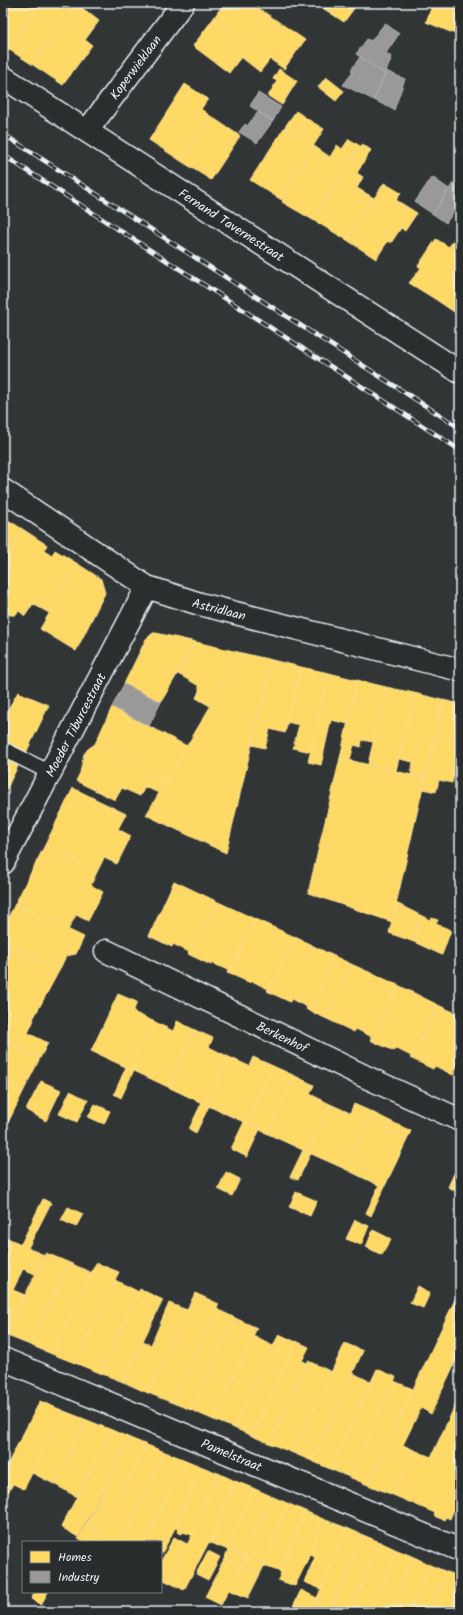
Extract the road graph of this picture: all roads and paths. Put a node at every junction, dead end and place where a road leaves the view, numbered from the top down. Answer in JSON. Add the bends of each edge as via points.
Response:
{"nodes":[{"id":1,"x":182,"y":3,"type":"edge"},
{"id":2,"x":3,"y":77,"type":"edge"},
{"id":3,"x":87,"y":131,"type":"junction"},
{"id":4,"x":460,"y":372,"type":"edge"},
{"id":5,"x":3,"y":490,"type":"edge"},
{"id":6,"x":147,"y":586,"type":"junction"},
{"id":7,"x":460,"y":670,"type":"edge"},
{"id":8,"x":3,"y":749,"type":"edge"},
{"id":9,"x":49,"y":772,"type":"junction"},
{"id":10,"x":3,"y":863,"type":"edge"},
{"id":11,"x":106,"y":950,"type":"dead end"},
{"id":12,"x":460,"y":1120,"type":"edge"},
{"id":13,"x":3,"y":1359,"type":"edge"},
{"id":14,"x":460,"y":1550,"type":"edge"}],
"edges":[{"from":1,"to":3,"type":"street","name":"Koperwieklaan"},
{"from":2,"to":3,"type":"street","name":"Fernand Tavernestraat"},
{"from":3,"to":4,"type":"street","name":"Fernand Tavernestraat"},
{"from":5,"to":6,"type":"street","name":"Astridlaan"},
{"from":6,"to":7,"type":"street","name":"Astridlaan","via":[[200,604]]},
{"from":6,"to":9,"type":"street","name":"Moeder Tiburcestraat"},
{"from":8,"to":9,"type":"lane"},
{"from":9,"to":10,"type":"street","name":"Moeder Tiburcestraat"},
{"from":11,"to":12,"type":"street","name":"Berkenhof","via":[[359,1074]]},
{"from":13,"to":14,"type":"street","name":"Pamelstraat"}]}
